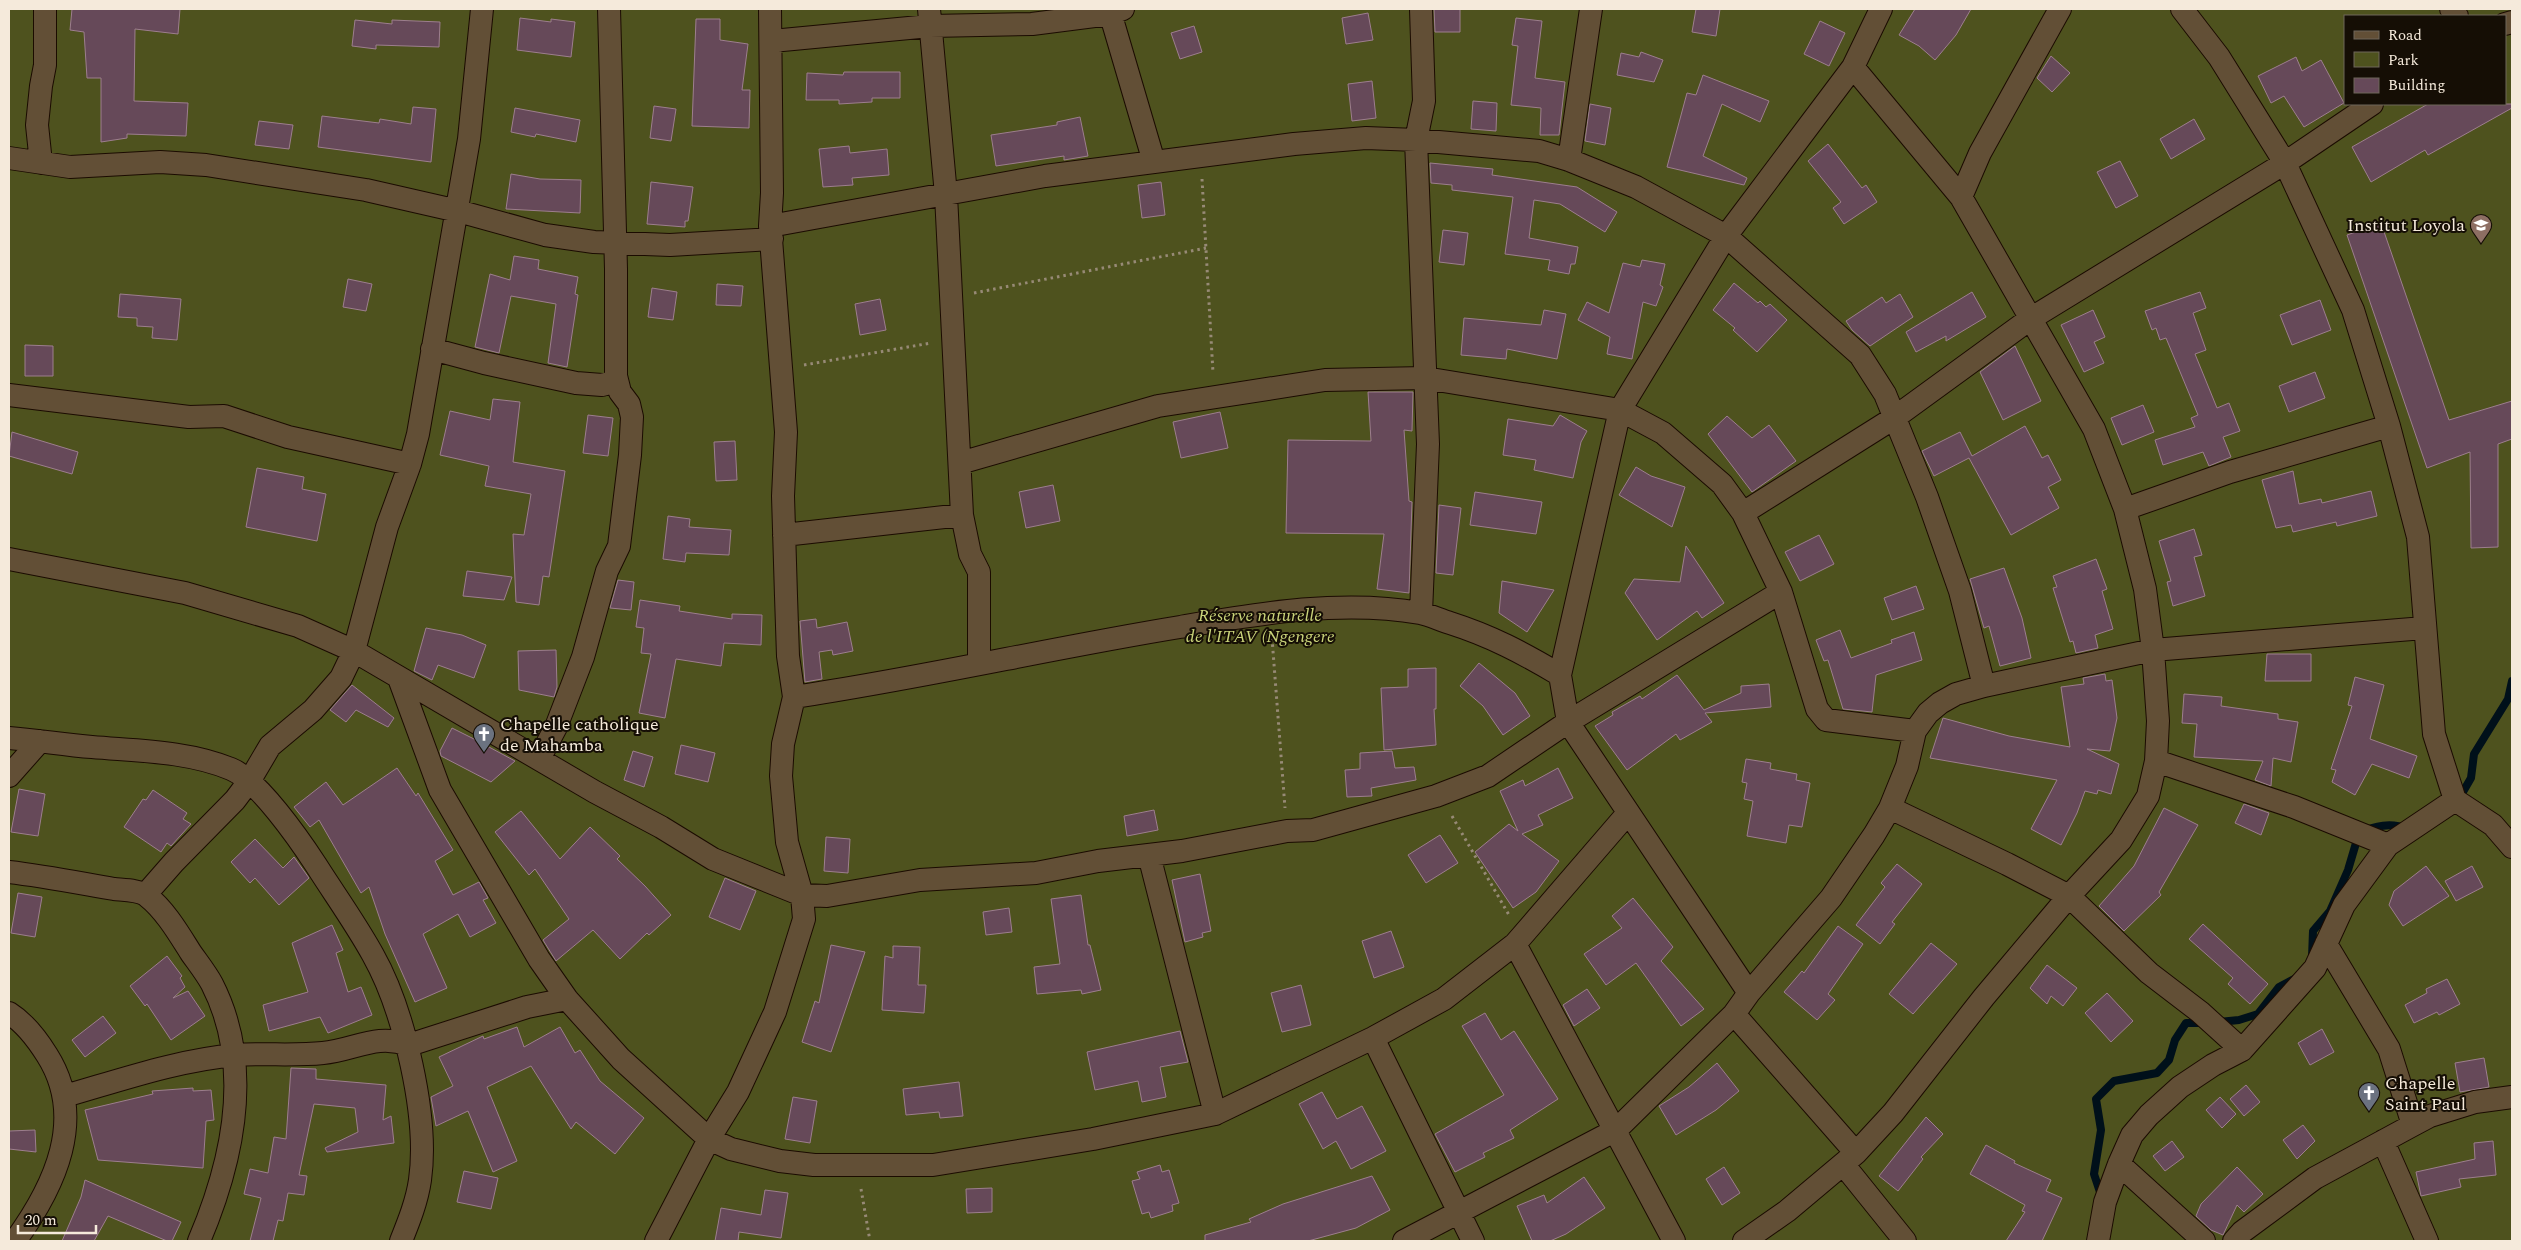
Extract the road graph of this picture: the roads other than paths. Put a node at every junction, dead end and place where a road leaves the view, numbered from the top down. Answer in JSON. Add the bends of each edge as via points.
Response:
{"nodes":[{"id":1,"x":45,"y":9,"type":"edge"},
{"id":2,"x":482,"y":9,"type":"edge"},
{"id":3,"x":609,"y":9,"type":"edge"},
{"id":4,"x":770,"y":9,"type":"edge"},
{"id":5,"x":1422,"y":9,"type":"edge"},
{"id":6,"x":1591,"y":9,"type":"edge"},
{"id":7,"x":1880,"y":9,"type":"edge"},
{"id":8,"x":2060,"y":9,"type":"edge"},
{"id":9,"x":2182,"y":9,"type":"edge"},
{"id":10,"x":1114,"y":10,"type":"edge"},
{"id":11,"x":930,"y":17,"type":"edge"},
{"id":12,"x":772,"y":41,"type":"junction"},
{"id":13,"x":1853,"y":67,"type":"junction"},
{"id":14,"x":2371,"y":105,"type":"edge"},
{"id":15,"x":1416,"y":140,"type":"junction"},
{"id":16,"x":9,"y":158,"type":"edge"},
{"id":17,"x":1569,"y":160,"type":"junction"},
{"id":18,"x":1154,"y":162,"type":"junction"},
{"id":19,"x":41,"y":163,"type":"junction"},
{"id":20,"x":2285,"y":163,"type":"junction"},
{"id":21,"x":946,"y":195,"type":"junction"},
{"id":22,"x":1961,"y":197,"type":"junction"},
{"id":23,"x":458,"y":210,"type":"junction"},
{"id":24,"x":771,"y":232,"type":"junction"},
{"id":25,"x":1726,"y":236,"type":"junction"},
{"id":26,"x":616,"y":243,"type":"junction"},
{"id":27,"x":2030,"y":319,"type":"junction"},
{"id":28,"x":432,"y":349,"type":"junction"},
{"id":29,"x":1425,"y":378,"type":"junction"},
{"id":30,"x":617,"y":381,"type":"junction"},
{"id":31,"x":9,"y":395,"type":"edge"},
{"id":32,"x":1620,"y":410,"type":"junction"},
{"id":33,"x":1894,"y":418,"type":"junction"},
{"id":34,"x":2389,"y":426,"type":"junction"},
{"id":35,"x":960,"y":463,"type":"junction"},
{"id":36,"x":410,"y":464,"type":"junction"},
{"id":37,"x":2125,"y":509,"type":"junction"},
{"id":38,"x":1743,"y":512,"type":"junction"},
{"id":39,"x":962,"y":515,"type":"junction"},
{"id":40,"x":784,"y":535,"type":"junction"},
{"id":41,"x":9,"y":559,"type":"edge"},
{"id":42,"x":1781,"y":592,"type":"junction"},
{"id":43,"x":1421,"y":613,"type":"junction"},
{"id":44,"x":2424,"y":628,"type":"junction"},
{"id":45,"x":2153,"y":650,"type":"junction"},
{"id":46,"x":354,"y":652,"type":"junction"},
{"id":47,"x":979,"y":664,"type":"junction"},
{"id":48,"x":1560,"y":675,"type":"junction"},
{"id":49,"x":400,"y":680,"type":"junction"},
{"id":50,"x":1984,"y":686,"type":"junction"},
{"id":51,"x":794,"y":697,"type":"junction"},
{"id":52,"x":1568,"y":722,"type":"junction"},
{"id":53,"x":1914,"y":731,"type":"junction"},
{"id":54,"x":9,"y":738,"type":"edge"},
{"id":55,"x":40,"y":741,"type":"junction"},
{"id":56,"x":539,"y":759,"type":"junction"},
{"id":57,"x":2156,"y":760,"type":"junction"},
{"id":58,"x":9,"y":776,"type":"edge"},
{"id":59,"x":250,"y":780,"type":"junction"},
{"id":60,"x":2457,"y":801,"type":"junction"},
{"id":61,"x":1890,"y":808,"type":"junction"},
{"id":62,"x":1628,"y":813,"type":"junction"},
{"id":63,"x":2388,"y":844,"type":"junction"},
{"id":64,"x":2512,"y":847,"type":"edge"},
{"id":65,"x":1149,"y":855,"type":"junction"},
{"id":66,"x":9,"y":872,"type":"edge"},
{"id":67,"x":146,"y":894,"type":"junction"},
{"id":68,"x":802,"y":895,"type":"junction"},
{"id":69,"x":2069,"y":896,"type":"junction"},
{"id":70,"x":1518,"y":940,"type":"junction"},
{"id":71,"x":2326,"y":944,"type":"junction"},
{"id":72,"x":1749,"y":993,"type":"junction"},
{"id":73,"x":567,"y":999,"type":"junction"},
{"id":74,"x":9,"y":1013,"type":"edge"},
{"id":75,"x":1734,"y":1014,"type":"junction"},
{"id":76,"x":1373,"y":1038,"type":"junction"},
{"id":77,"x":2235,"y":1044,"type":"junction"},
{"id":78,"x":409,"y":1045,"type":"junction"},
{"id":79,"x":235,"y":1055,"type":"junction"},
{"id":80,"x":65,"y":1096,"type":"junction"},
{"id":81,"x":2512,"y":1098,"type":"edge"},
{"id":82,"x":1216,"y":1114,"type":"junction"},
{"id":83,"x":2413,"y":1125,"type":"junction"},
{"id":84,"x":1616,"y":1130,"type":"junction"},
{"id":85,"x":710,"y":1139,"type":"junction"},
{"id":86,"x":2383,"y":1141,"type":"junction"},
{"id":87,"x":1850,"y":1159,"type":"junction"},
{"id":88,"x":2118,"y":1164,"type":"junction"},
{"id":89,"x":1460,"y":1212,"type":"junction"},
{"id":90,"x":16,"y":1241,"type":"edge"},
{"id":91,"x":198,"y":1241,"type":"edge"},
{"id":92,"x":401,"y":1241,"type":"edge"},
{"id":93,"x":656,"y":1241,"type":"edge"},
{"id":94,"x":1404,"y":1241,"type":"edge"},
{"id":95,"x":1473,"y":1241,"type":"edge"},
{"id":96,"x":1674,"y":1241,"type":"edge"},
{"id":97,"x":1744,"y":1241,"type":"edge"},
{"id":98,"x":1904,"y":1241,"type":"edge"},
{"id":99,"x":2098,"y":1241,"type":"edge"},
{"id":100,"x":2204,"y":1241,"type":"edge"},
{"id":101,"x":2234,"y":1241,"type":"edge"},
{"id":102,"x":2427,"y":1241,"type":"edge"}],
"edges":[{"from":1,"to":19,"type":"street","via":[[45,65],[37,125]]},
{"from":2,"to":23,"type":"street","via":[[469,139]]},
{"from":3,"to":26,"type":"street"},
{"from":4,"to":12,"type":"street"},
{"from":5,"to":15,"type":"street","via":[[1424,101]]},
{"from":6,"to":17,"type":"street"},
{"from":7,"to":13,"type":"street"},
{"from":8,"to":22,"type":"street","via":[[1980,152]]},
{"from":9,"to":20,"type":"street","via":[[2219,57]]},
{"from":10,"to":11,"type":"street","via":[[1032,24]]},
{"from":10,"to":18,"type":"street"},
{"from":11,"to":12,"type":"street"},
{"from":11,"to":21,"type":"street"},
{"from":12,"to":24,"type":"street"},
{"from":13,"to":22,"type":"street"},
{"from":13,"to":25,"type":"street"},
{"from":14,"to":20,"type":"street"},
{"from":15,"to":17,"type":"street","via":[[1538,151]]},
{"from":15,"to":18,"type":"street","via":[[1366,138],[1294,144]]},
{"from":15,"to":29,"type":"street"},
{"from":16,"to":19,"type":"street"},
{"from":17,"to":25,"type":"street","via":[[1636,187]]},
{"from":18,"to":21,"type":"street","via":[[1046,176]]},
{"from":19,"to":23,"type":"street","via":[[70,166],[160,162],[206,165],[366,190]]},
{"from":20,"to":27,"type":"street"},
{"from":20,"to":34,"type":"street","via":[[2353,310]]},
{"from":21,"to":24,"type":"street"},
{"from":21,"to":35,"type":"street"},
{"from":22,"to":27,"type":"street"},
{"from":23,"to":26,"type":"street","via":[[545,235]]},
{"from":23,"to":28,"type":"street"},
{"from":24,"to":26,"type":"street","via":[[670,245]]},
{"from":24,"to":40,"type":"street","via":[[786,432]]},
{"from":25,"to":32,"type":"street"},
{"from":25,"to":33,"type":"street","via":[[1860,355],[1885,394]]},
{"from":26,"to":30,"type":"street"},
{"from":27,"to":33,"type":"street"},
{"from":27,"to":37,"type":"street","via":[[2094,429]]},
{"from":28,"to":30,"type":"street","via":[[576,383],[602,385]]},
{"from":28,"to":36,"type":"street"},
{"from":29,"to":32,"type":"street"},
{"from":29,"to":35,"type":"street","via":[[1325,380],[1158,406]]},
{"from":29,"to":43,"type":"street","via":[[1428,444]]},
{"from":30,"to":56,"type":"street","via":[[632,417],[619,546],[608,571],[583,657],[556,727]]},
{"from":31,"to":36,"type":"street","via":[[189,417],[224,416],[288,437]]},
{"from":32,"to":38,"type":"street","via":[[1663,433],[1722,484]]},
{"from":32,"to":48,"type":"street"},
{"from":33,"to":38,"type":"street"},
{"from":33,"to":50,"type":"street","via":[[1960,591]]},
{"from":34,"to":37,"type":"street","via":[[2230,472]]},
{"from":34,"to":44,"type":"street","via":[[2418,537]]},
{"from":35,"to":39,"type":"street"},
{"from":36,"to":46,"type":"street","via":[[387,527]]},
{"from":37,"to":45,"type":"street","via":[[2145,589]]},
{"from":38,"to":42,"type":"street"},
{"from":39,"to":40,"type":"street"},
{"from":39,"to":47,"type":"street","via":[[970,554],[979,572]]},
{"from":40,"to":51,"type":"street","via":[[788,656]]},
{"from":41,"to":46,"type":"street","via":[[185,593],[290,623]]},
{"from":42,"to":52,"type":"street"},
{"from":42,"to":53,"type":"street","via":[[1817,709],[1826,720]]},
{"from":43,"to":47,"type":"street","via":[[1367,608],[1320,609],[1105,639]]},
{"from":43,"to":48,"type":"street","via":[[1488,635]]},
{"from":44,"to":45,"type":"street"},
{"from":44,"to":60,"type":"street","via":[[2434,734]]},
{"from":45,"to":50,"type":"street"},
{"from":45,"to":57,"type":"street","via":[[2158,721]]},
{"from":46,"to":49,"type":"street"},
{"from":46,"to":59,"type":"street","via":[[341,678],[313,710],[270,746]]},
{"from":47,"to":51,"type":"street"},
{"from":48,"to":52,"type":"street"},
{"from":49,"to":56,"type":"street"},
{"from":49,"to":73,"type":"street","via":[[440,790]]},
{"from":50,"to":53,"type":"street","via":[[1956,694],[1940,703]]},
{"from":51,"to":68,"type":"street","via":[[783,744],[781,776],[787,842]]},
{"from":52,"to":62,"type":"street"},
{"from":52,"to":65,"type":"street","via":[[1488,776],[1436,796],[1313,830],[1287,831]]},
{"from":53,"to":61,"type":"street","via":[[1907,766]]},
{"from":54,"to":55,"type":"street"},
{"from":55,"to":58,"type":"street"},
{"from":55,"to":59,"type":"street","via":[[152,751],[202,760],[232,769]]},
{"from":56,"to":68,"type":"street","via":[[713,859]]},
{"from":57,"to":63,"type":"street"},
{"from":57,"to":69,"type":"street","via":[[2148,796],[2121,840]]},
{"from":59,"to":67,"type":"street"},
{"from":59,"to":78,"type":"street","via":[[304,846],[374,955]]},
{"from":60,"to":63,"type":"street"},
{"from":60,"to":64,"type":"street","via":[[2493,825]]},
{"from":61,"to":69,"type":"street"},
{"from":61,"to":72,"type":"street","via":[[1831,898]]},
{"from":62,"to":70,"type":"street"},
{"from":62,"to":72,"type":"street"},
{"from":63,"to":71,"type":"street","via":[[2344,905]]},
{"from":65,"to":68,"type":"street","via":[[1036,873],[920,880],[827,896]]},
{"from":65,"to":82,"type":"street"},
{"from":66,"to":67,"type":"street"},
{"from":67,"to":79,"type":"street","via":[[176,929],[212,984]]},
{"from":68,"to":85,"type":"street","via":[[804,919],[775,1012],[738,1092]]},
{"from":69,"to":77,"type":"street","via":[[2149,973]]},
{"from":69,"to":87,"type":"street","via":[[1893,1113]]},
{"from":70,"to":76,"type":"street","via":[[1444,999]]},
{"from":70,"to":84,"type":"street"},
{"from":71,"to":77,"type":"street","via":[[2316,968]]},
{"from":71,"to":83,"type":"street","via":[[2388,1049]]},
{"from":72,"to":75,"type":"street"},
{"from":73,"to":78,"type":"street","via":[[527,1006]]},
{"from":73,"to":85,"type":"street","via":[[621,1059]]},
{"from":74,"to":80,"type":"street","via":[[19,1019],[39,1042],[57,1071]]},
{"from":75,"to":84,"type":"street"},
{"from":75,"to":87,"type":"street"},
{"from":76,"to":82,"type":"street"},
{"from":76,"to":89,"type":"street"},
{"from":77,"to":88,"type":"street","via":[[2149,1115],[2132,1135]]},
{"from":78,"to":79,"type":"street","via":[[387,1040],[325,1053]]},
{"from":78,"to":92,"type":"street","via":[[422,1154],[414,1209]]},
{"from":79,"to":80,"type":"street","via":[[168,1067]]},
{"from":79,"to":91,"type":"street","via":[[236,1092],[229,1147],[216,1200]]},
{"from":80,"to":90,"type":"street","via":[[64,1140],[52,1181]]},
{"from":81,"to":83,"type":"street","via":[[2474,1102]]},
{"from":82,"to":85,"type":"street","via":[[1093,1140],[933,1165],[828,1165],[780,1161],[731,1149]]},
{"from":83,"to":86,"type":"street"},
{"from":84,"to":89,"type":"street"},
{"from":84,"to":96,"type":"street"},
{"from":85,"to":93,"type":"street"},
{"from":86,"to":101,"type":"street","via":[[2315,1178]]},
{"from":86,"to":102,"type":"street"},
{"from":87,"to":97,"type":"street"},
{"from":87,"to":98,"type":"street"},
{"from":88,"to":99,"type":"street","via":[[2105,1202]]},
{"from":88,"to":100,"type":"street"},
{"from":89,"to":94,"type":"street"},
{"from":89,"to":95,"type":"street"}]}
